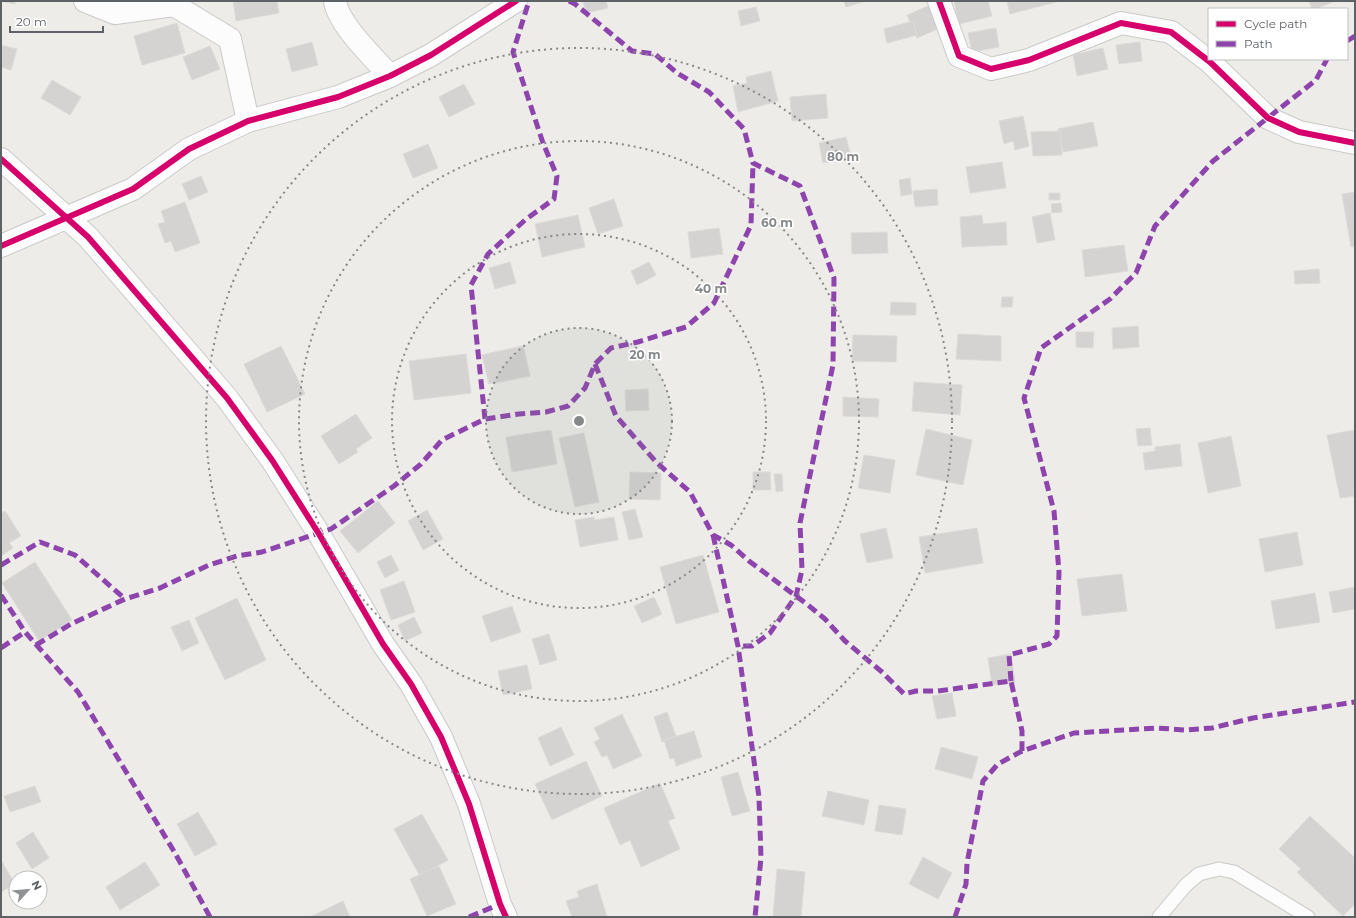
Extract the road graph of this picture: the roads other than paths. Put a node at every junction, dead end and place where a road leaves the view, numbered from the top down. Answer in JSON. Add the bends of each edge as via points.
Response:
{"nodes":[{"id":1,"x":85,"y":1,"type":"edge"},
{"id":2,"x":335,"y":1,"type":"edge"},
{"id":3,"x":516,"y":1,"type":"edge"},
{"id":4,"x":939,"y":1,"type":"edge"},
{"id":5,"x":390,"y":76,"type":"junction"},
{"id":6,"x":248,"y":121,"type":"junction"},
{"id":7,"x":1355,"y":143,"type":"edge"},
{"id":8,"x":1,"y":159,"type":"edge"},
{"id":9,"x":66,"y":218,"type":"junction"},
{"id":10,"x":1,"y":246,"type":"edge"},
{"id":11,"x":506,"y":917,"type":"edge"},
{"id":12,"x":1159,"y":917,"type":"edge"},
{"id":13,"x":1308,"y":917,"type":"edge"}],
"edges":[{"from":1,"to":6,"type":"street","via":[[115,13],[174,5],[230,39]]},
{"from":2,"to":5,"type":"street","via":[[336,10],[354,36]]},
{"from":3,"to":5,"type":"street","via":[[430,55]]},
{"from":4,"to":7,"type":"street","via":[[959,56],[991,69],[1029,60],[1121,23],[1171,32],[1210,62],[1268,118],[1299,132]]},
{"from":5,"to":6,"type":"street","via":[[338,97]]},
{"from":6,"to":9,"type":"street","via":[[189,150],[133,189]]},
{"from":8,"to":9,"type":"street"},
{"from":9,"to":10,"type":"street"},
{"from":9,"to":11,"type":"street","via":[[88,237],[227,398],[272,460],[319,534],[441,737],[469,804]]},
{"from":12,"to":13,"type":"lane","via":[[1186,885],[1199,874],[1219,868],[1234,872]]}]}
